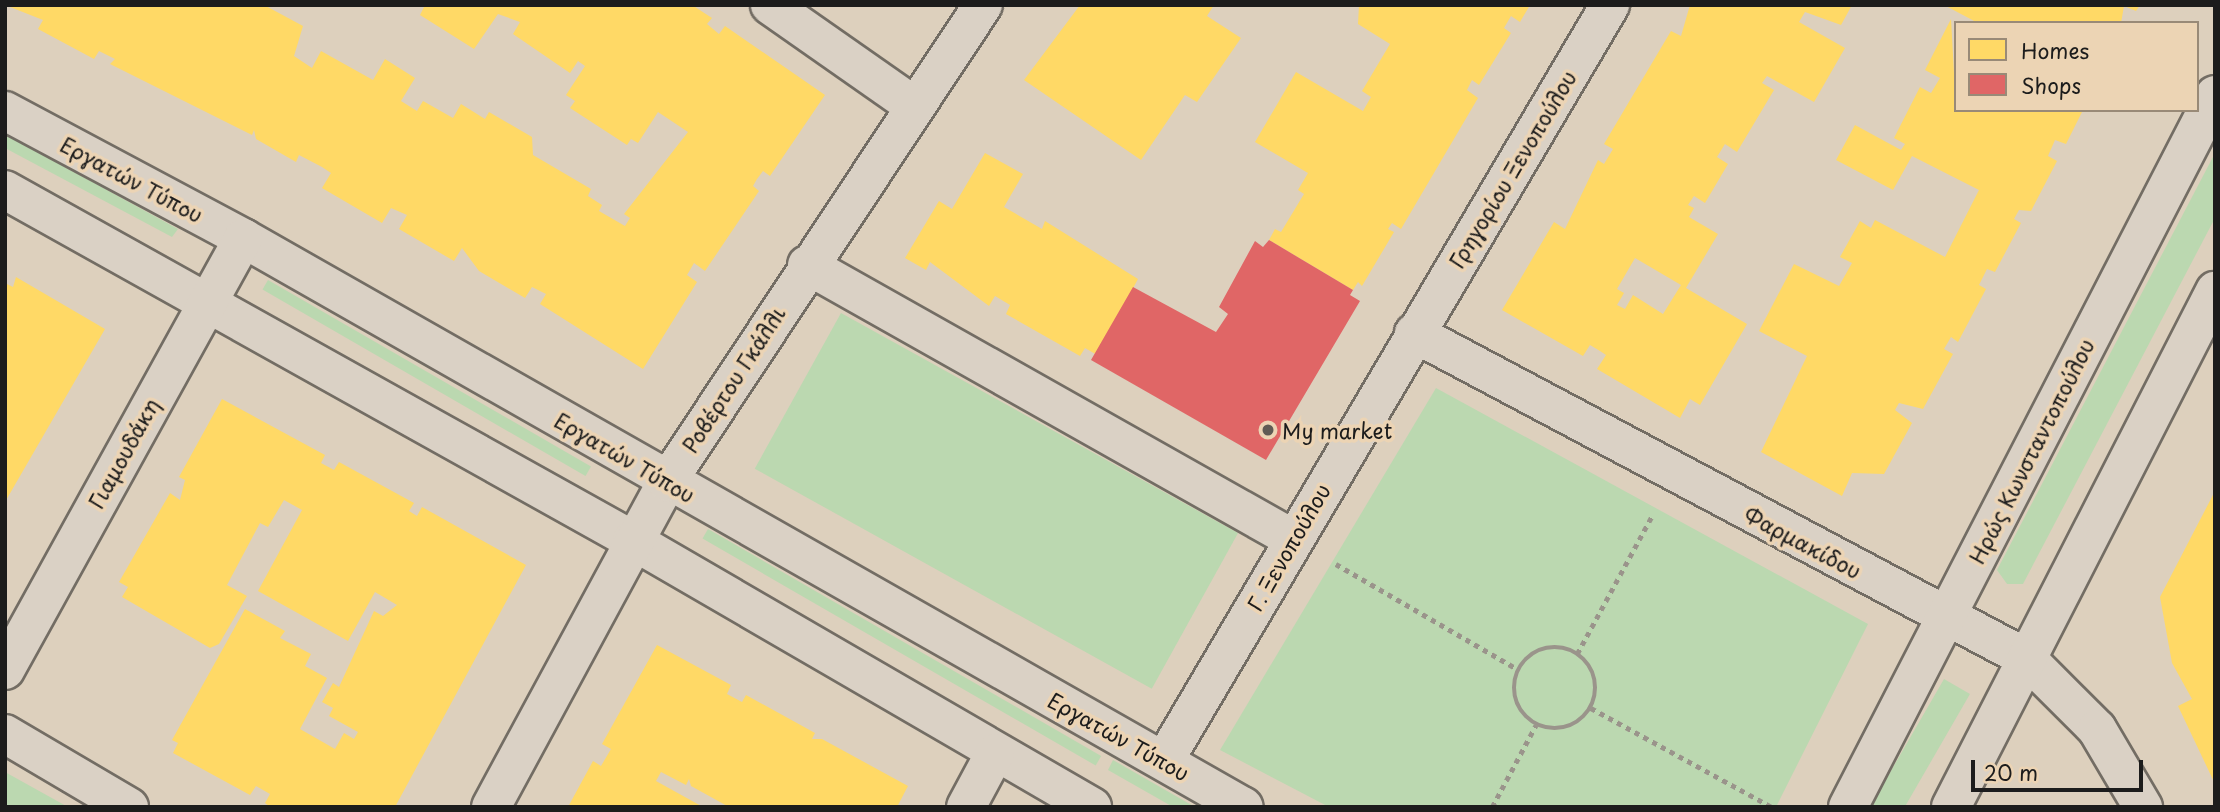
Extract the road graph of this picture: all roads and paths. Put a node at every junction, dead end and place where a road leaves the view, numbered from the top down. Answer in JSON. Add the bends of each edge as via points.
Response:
{"nodes":[{"id":1,"x":770,"y":5,"type":"edge"},
{"id":2,"x":983,"y":5,"type":"edge"},
{"id":3,"x":1610,"y":5,"type":"edge"},
{"id":4,"x":2215,"y":95,"type":"edge"},
{"id":5,"x":914,"y":106,"type":"junction"},
{"id":6,"x":5,"y":111,"type":"edge"},
{"id":7,"x":5,"y":190,"type":"edge"},
{"id":8,"x":243,"y":238,"type":"junction"},
{"id":9,"x":807,"y":265,"type":"junction"},
{"id":10,"x":2215,"y":290,"type":"edge"},
{"id":11,"x":207,"y":299,"type":"junction"},
{"id":12,"x":1414,"y":333,"type":"junction"},
{"id":13,"x":1675,"y":473,"type":"junction"},
{"id":14,"x":667,"y":482,"type":"junction"},
{"id":15,"x":1293,"y":539,"type":"junction"},
{"id":16,"x":632,"y":540,"type":"junction"},
{"id":17,"x":1945,"y":618,"type":"junction"},
{"id":18,"x":1577,"y":653,"type":"junction"},
{"id":19,"x":2026,"y":658,"type":"junction"},
{"id":20,"x":1517,"y":669,"type":"junction"},
{"id":21,"x":5,"y":670,"type":"edge"},
{"id":22,"x":1591,"y":708,"type":"junction"},
{"id":23,"x":1536,"y":725,"type":"junction"},
{"id":24,"x":5,"y":734,"type":"edge"},
{"id":25,"x":995,"y":753,"type":"junction"},
{"id":26,"x":1164,"y":761,"type":"junction"},
{"id":27,"x":129,"y":807,"type":"edge"},
{"id":28,"x":491,"y":807,"type":"edge"},
{"id":29,"x":966,"y":807,"type":"edge"},
{"id":30,"x":1092,"y":807,"type":"edge"},
{"id":31,"x":1244,"y":807,"type":"edge"},
{"id":32,"x":1492,"y":807,"type":"edge"},
{"id":33,"x":1772,"y":807,"type":"edge"},
{"id":34,"x":1848,"y":807,"type":"edge"},
{"id":35,"x":1951,"y":807,"type":"edge"},
{"id":36,"x":2143,"y":807,"type":"edge"}],
"edges":[{"from":1,"to":5,"type":"street"},
{"from":2,"to":5,"type":"street","name":"Ροβέρτου Γκάλλι"},
{"from":3,"to":12,"type":"street","name":"Γρηγορίου Ξενοπούλου"},
{"from":4,"to":17,"type":"street","name":"Ηρώς Κωνσταντοπούλου"},
{"from":5,"to":9,"type":"street","name":"Ροβέρτου Γκάλλι"},
{"from":6,"to":8,"type":"street","name":"Εργατών Τύπου"},
{"from":7,"to":11,"type":"street"},
{"from":8,"to":11,"type":"street","name":"Γιαμουδάκη"},
{"from":8,"to":14,"type":"street","name":"Εργατών Τύπου"},
{"from":9,"to":14,"type":"street","name":"Ροβέρτου Γκάλλι"},
{"from":9,"to":15,"type":"street"},
{"from":10,"to":19,"type":"street"},
{"from":11,"to":16,"type":"street"},
{"from":11,"to":21,"type":"street","name":"Γιαμουδάκη"},
{"from":12,"to":13,"type":"street","name":"Φαρμακίδου"},
{"from":12,"to":15,"type":"street","name":"Γ. Ξενοπούλου"},
{"from":13,"to":17,"type":"street","name":"Φαρμακίδου"},
{"from":13,"to":18,"type":"path"},
{"from":14,"to":16,"type":"street","name":"Ροβέρτου Γκάλλι"},
{"from":14,"to":26,"type":"street","name":"Εργατών Τύπου"},
{"from":15,"to":20,"type":"path"},
{"from":15,"to":26,"type":"street","name":"Γ. Ξενοπούλου"},
{"from":16,"to":25,"type":"street"},
{"from":16,"to":28,"type":"street","name":"Ροβέρτου Γκάλλι"},
{"from":17,"to":19,"type":"street","name":"Φαρμακίδου"},
{"from":17,"to":34,"type":"street","name":"Ηρώς Κωνσταντοπούλου"},
{"from":18,"to":20,"type":"path","via":[[1547,647]]},
{"from":18,"to":22,"type":"path","via":[[1593,672]]},
{"from":19,"to":35,"type":"street"},
{"from":19,"to":36,"type":"street","name":"Φαρμακίδου","via":[[2097,729]]},
{"from":20,"to":23,"type":"path","via":[[1516,705]]},
{"from":22,"to":23,"type":"path","via":[[1562,730]]},
{"from":22,"to":33,"type":"path"},
{"from":23,"to":32,"type":"path"},
{"from":24,"to":27,"type":"street"},
{"from":25,"to":29,"type":"street"},
{"from":25,"to":30,"type":"street"},
{"from":26,"to":31,"type":"street","name":"Εργατών Τύπου"}]}
